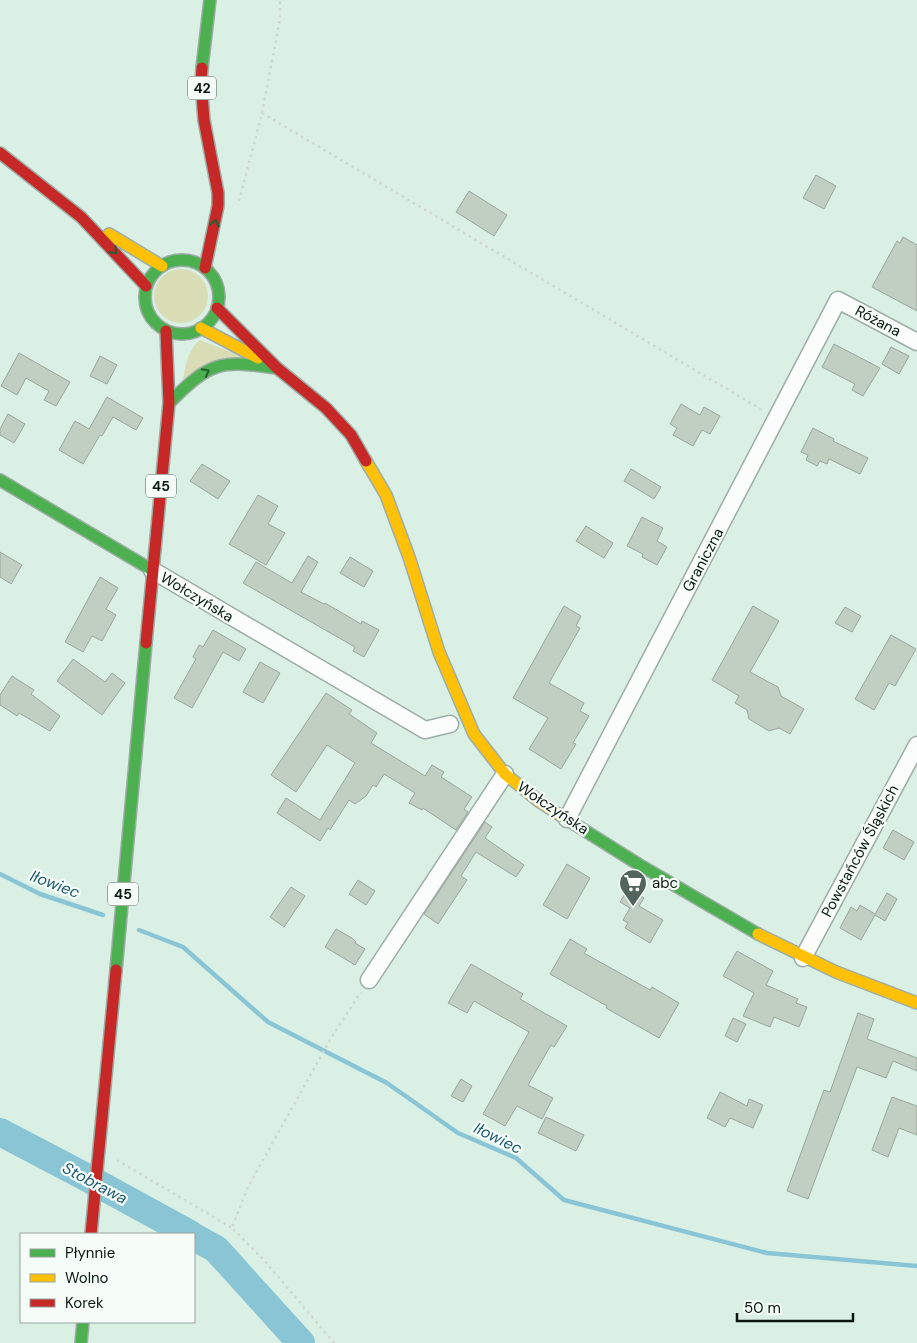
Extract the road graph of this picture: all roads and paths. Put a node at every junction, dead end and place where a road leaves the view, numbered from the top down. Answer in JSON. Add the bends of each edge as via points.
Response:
{"nodes":[{"id":1,"x":210,"y":0,"type":"edge"},
{"id":2,"x":280,"y":0,"type":"edge"},
{"id":3,"x":262,"y":113,"type":"junction"},
{"id":4,"x":0,"y":153,"type":"edge"},
{"id":5,"x":215,"y":176,"type":"junction"},
{"id":6,"x":239,"y":203,"type":"dead end"},
{"id":7,"x":206,"y":210,"type":"dead end"},
{"id":8,"x":81,"y":217,"type":"junction"},
{"id":9,"x":162,"y":266,"type":"junction"},
{"id":10,"x":205,"y":268,"type":"junction"},
{"id":11,"x":146,"y":286,"type":"junction"},
{"id":12,"x":838,"y":300,"type":"joint"},
{"id":13,"x":217,"y":308,"type":"junction"},
{"id":14,"x":201,"y":328,"type":"junction"},
{"id":15,"x":166,"y":331,"type":"junction"},
{"id":16,"x":917,"y":342,"type":"edge"},
{"id":17,"x":178,"y":368,"type":"dead end"},
{"id":18,"x":277,"y":368,"type":"junction"},
{"id":19,"x":169,"y":403,"type":"junction"},
{"id":20,"x":776,"y":418,"type":"junction"},
{"id":21,"x":0,"y":480,"type":"edge"},
{"id":22,"x":152,"y":570,"type":"junction"},
{"id":23,"x":450,"y":724,"type":"dead end"},
{"id":24,"x":917,"y":745,"type":"edge"},
{"id":25,"x":505,"y":774,"type":"junction"},
{"id":26,"x":567,"y":819,"type":"junction"},
{"id":27,"x":803,"y":958,"type":"junction"},
{"id":28,"x":369,"y":980,"type":"joint"},
{"id":29,"x":917,"y":1003,"type":"edge"},
{"id":30,"x":99,"y":1156,"type":"junction"},
{"id":31,"x":232,"y":1228,"type":"junction"},
{"id":32,"x":91,"y":1233,"type":"edge"},
{"id":33,"x":83,"y":1323,"type":"edge"},
{"id":34,"x":81,"y":1343,"type":"edge"},
{"id":35,"x":334,"y":1343,"type":"edge"}],
"edges":[{"from":1,"to":5,"type":"main road","number":"42","via":[[201,83],[204,120]]},
{"from":2,"to":3,"type":"path","via":[[280,19]]},
{"from":3,"to":6,"type":"path"},
{"from":3,"to":20,"type":"path"},
{"from":4,"to":8,"type":"main road"},
{"from":5,"to":7,"type":"main road","number":"42"},
{"from":10,"to":5,"type":"main road","number":"42","one_way":true,"via":[[218,206]]},
{"from":8,"to":9,"type":"main road"},
{"from":8,"to":11,"type":"main road","one_way":true},
{"from":9,"to":10,"type":"main road","via":[[184,256]]},
{"from":9,"to":11,"type":"main road"},
{"from":10,"to":13,"type":"main road","via":[[217,286]]},
{"from":11,"to":15,"type":"main road","via":[[146,307],[151,317]]},
{"from":12,"to":16,"type":"street","name":"Różana"},
{"from":12,"to":20,"type":"street","name":"Graniczna"},
{"from":13,"to":14,"type":"main road"},
{"from":13,"to":18,"type":"main road","name":"Wołczyńska"},
{"from":14,"to":15,"type":"main road","via":[[186,338]]},
{"from":14,"to":18,"type":"main road","name":"Wołczyńska"},
{"from":15,"to":19,"type":"main road","number":"45"},
{"from":17,"to":19,"type":"main road","number":"45"},
{"from":19,"to":18,"type":"main road","one_way":true,"via":[[193,380],[226,364]]},
{"from":18,"to":25,"type":"main road","name":"Wołczyńska","via":[[326,408],[351,435],[370,466],[398,525],[440,652],[465,715],[474,734]]},
{"from":19,"to":22,"type":"main road","number":"45"},
{"from":20,"to":26,"type":"street","name":"Graniczna"},
{"from":21,"to":22,"type":"main road","name":"Wołczyńska"},
{"from":22,"to":23,"type":"street","name":"Wołczyńska","via":[[425,730]]},
{"from":22,"to":30,"type":"main road","number":"45"},
{"from":24,"to":27,"type":"street","name":"Powstańców Śląskich"},
{"from":25,"to":26,"type":"main road","name":"Wołczyńska"},
{"from":25,"to":28,"type":"street"},
{"from":26,"to":27,"type":"main road","name":"Wołczyńska","via":[[638,864]]},
{"from":27,"to":29,"type":"main road","name":"Wołczyńska"},
{"from":28,"to":31,"type":"path","via":[[331,1038],[248,1189]]},
{"from":30,"to":31,"type":"path"},
{"from":30,"to":32,"type":"main road","number":"45"},
{"from":31,"to":35,"type":"path","via":[[264,1260]]},
{"from":33,"to":34,"type":"main road"}]}
